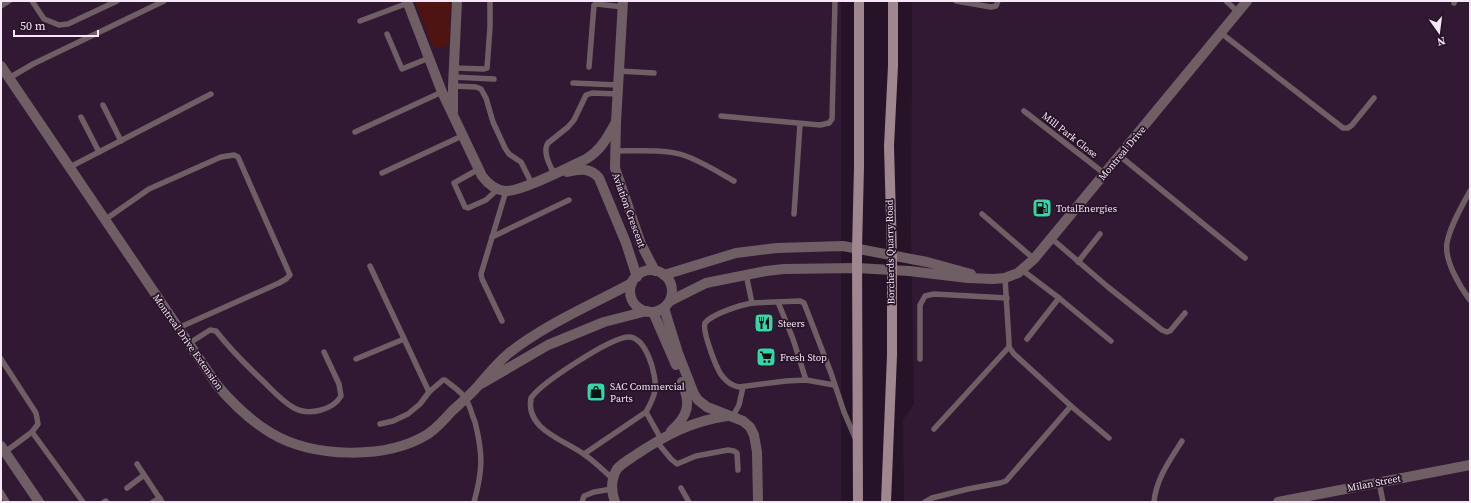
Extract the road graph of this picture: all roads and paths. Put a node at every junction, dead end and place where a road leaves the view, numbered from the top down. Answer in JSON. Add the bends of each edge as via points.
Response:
{"nodes":[{"id":1,"x":9,"y":1,"type":"edge"},
{"id":2,"x":32,"y":1,"type":"edge"},
{"id":3,"x":117,"y":1,"type":"edge"},
{"id":4,"x":164,"y":1,"type":"edge"},
{"id":5,"x":457,"y":1,"type":"edge"},
{"id":6,"x":490,"y":1,"type":"edge"},
{"id":7,"x":835,"y":1,"type":"edge"},
{"id":8,"x":859,"y":1,"type":"edge"},
{"id":9,"x":893,"y":1,"type":"edge"},
{"id":10,"x":956,"y":1,"type":"edge"},
{"id":11,"x":998,"y":1,"type":"edge"},
{"id":12,"x":1226,"y":1,"type":"edge"},
{"id":13,"x":1247,"y":1,"type":"edge"},
{"id":14,"x":408,"y":2,"type":"edge"},
{"id":15,"x":623,"y":4,"type":"edge"},
{"id":16,"x":1,"y":6,"type":"edge"},
{"id":17,"x":1238,"y":12,"type":"junction"},
{"id":18,"x":360,"y":21,"type":"dead end"},
{"id":19,"x":1221,"y":33,"type":"junction"},
{"id":20,"x":387,"y":34,"type":"dead end"},
{"id":21,"x":429,"y":58,"type":"junction"},
{"id":22,"x":1,"y":66,"type":"edge"},
{"id":23,"x":589,"y":68,"type":"dead end"},
{"id":24,"x":619,"y":71,"type":"junction"},
{"id":25,"x":654,"y":73,"type":"dead end"},
{"id":26,"x":453,"y":77,"type":"junction"},
{"id":27,"x":9,"y":78,"type":"junction"},
{"id":28,"x":494,"y":79,"type":"dead end"},
{"id":29,"x":573,"y":83,"type":"dead end"},
{"id":30,"x":618,"y":89,"type":"junction"},
{"id":31,"x":442,"y":92,"type":"junction"},
{"id":32,"x":211,"y":94,"type":"dead end"},
{"id":33,"x":1374,"y":98,"type":"dead end"},
{"id":34,"x":103,"y":105,"type":"dead end"},
{"id":35,"x":1024,"y":111,"type":"dead end"},
{"id":36,"x":453,"y":116,"type":"junction"},
{"id":37,"x":720,"y":116,"type":"dead end"},
{"id":38,"x":80,"y":117,"type":"dead end"},
{"id":39,"x":616,"y":122,"type":"junction"},
{"id":40,"x":800,"y":124,"type":"junction"},
{"id":41,"x":355,"y":132,"type":"dead end"},
{"id":42,"x":462,"y":136,"type":"junction"},
{"id":43,"x":120,"y":141,"type":"junction"},
{"id":44,"x":615,"y":151,"type":"junction"},
{"id":45,"x":99,"y":152,"type":"junction"},
{"id":46,"x":1120,"y":156,"type":"junction"},
{"id":47,"x":70,"y":167,"type":"junction"},
{"id":48,"x":479,"y":169,"type":"junction"},
{"id":49,"x":382,"y":173,"type":"dead end"},
{"id":50,"x":556,"y":174,"type":"junction"},
{"id":51,"x":1104,"y":174,"type":"junction"},
{"id":52,"x":734,"y":181,"type":"dead end"},
{"id":53,"x":532,"y":184,"type":"junction"},
{"id":54,"x":502,"y":190,"type":"junction"},
{"id":55,"x":1470,"y":191,"type":"edge"},
{"id":56,"x":569,"y":200,"type":"dead end"},
{"id":57,"x":794,"y":214,"type":"dead end"},
{"id":58,"x":982,"y":214,"type":"dead end"},
{"id":59,"x":106,"y":219,"type":"junction"},
{"id":60,"x":1100,"y":234,"type":"dead end"},
{"id":61,"x":492,"y":237,"type":"junction"},
{"id":62,"x":1051,"y":238,"type":"junction"},
{"id":63,"x":857,"y":248,"type":"junction"},
{"id":64,"x":892,"y":254,"type":"junction"},
{"id":65,"x":1245,"y":258,"type":"dead end"},
{"id":66,"x":1034,"y":259,"type":"junction"},
{"id":67,"x":1078,"y":262,"type":"junction"},
{"id":68,"x":370,"y":266,"type":"dead end"},
{"id":69,"x":857,"y":268,"type":"junction"},
{"id":70,"x":891,"y":270,"type":"junction"},
{"id":71,"x":1022,"y":270,"type":"junction"},
{"id":72,"x":660,"y":273,"type":"junction"},
{"id":73,"x":746,"y":274,"type":"junction"},
{"id":74,"x":981,"y":278,"type":"junction"},
{"id":75,"x":1005,"y":278,"type":"junction"},
{"id":76,"x":634,"y":280,"type":"junction"},
{"id":77,"x":1007,"y":298,"type":"junction"},
{"id":78,"x":1059,"y":298,"type":"junction"},
{"id":79,"x":1470,"y":300,"type":"edge"},
{"id":80,"x":778,"y":302,"type":"junction"},
{"id":81,"x":752,"y":303,"type":"junction"},
{"id":82,"x":667,"y":304,"type":"junction"},
{"id":83,"x":650,"y":312,"type":"junction"},
{"id":84,"x":1185,"y":312,"type":"dead end"},
{"id":85,"x":502,"y":321,"type":"dead end"},
{"id":86,"x":178,"y":328,"type":"junction"},
{"id":87,"x":404,"y":338,"type":"junction"},
{"id":88,"x":1027,"y":339,"type":"dead end"},
{"id":89,"x":1111,"y":341,"type":"dead end"},
{"id":90,"x":188,"y":344,"type":"junction"},
{"id":91,"x":1009,"y":347,"type":"junction"},
{"id":92,"x":324,"y":352,"type":"dead end"},
{"id":93,"x":1,"y":359,"type":"edge"},
{"id":94,"x":356,"y":359,"type":"dead end"},
{"id":95,"x":920,"y":359,"type":"dead end"},
{"id":96,"x":806,"y":380,"type":"junction"},
{"id":97,"x":834,"y":385,"type":"junction"},
{"id":98,"x":478,"y":386,"type":"junction"},
{"id":99,"x":744,"y":387,"type":"junction"},
{"id":100,"x":429,"y":392,"type":"junction"},
{"id":101,"x":465,"y":398,"type":"junction"},
{"id":102,"x":1071,"y":406,"type":"junction"},
{"id":103,"x":646,"y":412,"type":"junction"},
{"id":104,"x":731,"y":416,"type":"junction"},
{"id":105,"x":380,"y":424,"type":"dead end"},
{"id":106,"x":934,"y":429,"type":"dead end"},
{"id":107,"x":32,"y":432,"type":"junction"},
{"id":108,"x":1109,"y":438,"type":"dead end"},
{"id":109,"x":661,"y":439,"type":"junction"},
{"id":110,"x":1182,"y":441,"type":"dead end"},
{"id":111,"x":857,"y":442,"type":"junction"},
{"id":112,"x":3,"y":449,"type":"edge"},
{"id":113,"x":584,"y":454,"type":"junction"},
{"id":114,"x":137,"y":464,"type":"dead end"},
{"id":115,"x":1470,"y":465,"type":"edge"},
{"id":116,"x":738,"y":470,"type":"dead end"},
{"id":117,"x":144,"y":475,"type":"junction"},
{"id":118,"x":1379,"y":482,"type":"junction"},
{"id":119,"x":612,"y":484,"type":"junction"},
{"id":120,"x":127,"y":488,"type":"dead end"},
{"id":121,"x":681,"y":488,"type":"dead end"},
{"id":122,"x":161,"y":500,"type":"edge"},
{"id":123,"x":39,"y":502,"type":"edge"},
{"id":124,"x":83,"y":502,"type":"edge"},
{"id":125,"x":153,"y":502,"type":"edge"},
{"id":126,"x":474,"y":502,"type":"edge"},
{"id":127,"x":582,"y":502,"type":"edge"},
{"id":128,"x":614,"y":502,"type":"edge"},
{"id":129,"x":689,"y":502,"type":"edge"},
{"id":130,"x":758,"y":502,"type":"edge"},
{"id":131,"x":858,"y":502,"type":"edge"},
{"id":132,"x":886,"y":502,"type":"edge"},
{"id":133,"x":925,"y":502,"type":"edge"},
{"id":134,"x":1154,"y":502,"type":"edge"},
{"id":135,"x":1278,"y":502,"type":"edge"},
{"id":136,"x":1383,"y":502,"type":"edge"}],
"edges":[{"from":1,"to":16,"type":"lane"},
{"from":2,"to":3,"type":"lane","via":[[44,19],[59,25],[68,24]]},
{"from":4,"to":27,"type":"lane"},
{"from":5,"to":26,"type":"street"},
{"from":6,"to":26,"type":"lane","via":[[487,68]]},
{"from":7,"to":40,"type":"lane","via":[[832,119],[826,124]]},
{"from":8,"to":63,"type":"main road"},
{"from":9,"to":64,"type":"main road","name":"Borcherds Quarry Road","via":[[889,146]]},
{"from":10,"to":11,"type":"lane","via":[[991,8],[996,6]]},
{"from":12,"to":17,"type":"lane"},
{"from":13,"to":17,"type":"street","name":"Montreal Drive"},
{"from":14,"to":18,"type":"lane"},
{"from":14,"to":21,"type":"street"},
{"from":15,"to":23,"type":"lane","via":[[594,5]]},
{"from":15,"to":24,"type":"street","name":"Aviation Crescent"},
{"from":17,"to":19,"type":"street","name":"Montreal Drive"},
{"from":19,"to":33,"type":"lane","via":[[1343,128],[1352,125]]},
{"from":19,"to":46,"type":"street","name":"Montreal Drive"},
{"from":20,"to":21,"type":"lane","via":[[402,69]]},
{"from":21,"to":31,"type":"street"},
{"from":22,"to":27,"type":"street","name":"Montreal Drive Extension"},
{"from":24,"to":25,"type":"lane"},
{"from":24,"to":30,"type":"street","name":"Aviation Crescent"},
{"from":26,"to":28,"type":"lane"},
{"from":26,"to":36,"type":"street"},
{"from":26,"to":53,"type":"lane","via":[[481,89],[504,148],[522,162]]},
{"from":27,"to":47,"type":"street","name":"Montreal Drive Extension"},
{"from":29,"to":30,"type":"lane"},
{"from":30,"to":39,"type":"street","name":"Aviation Crescent"},
{"from":30,"to":50,"type":"lane","via":[[586,95],[571,124],[548,143],[546,152]]},
{"from":31,"to":36,"type":"street"},
{"from":31,"to":41,"type":"lane"},
{"from":32,"to":43,"type":"lane"},
{"from":34,"to":43,"type":"lane"},
{"from":35,"to":51,"type":"lane","name":"Mill Park Close"},
{"from":36,"to":42,"type":"street"},
{"from":37,"to":40,"type":"lane"},
{"from":38,"to":45,"type":"lane"},
{"from":39,"to":44,"type":"street","name":"Aviation Crescent"},
{"from":39,"to":50,"type":"street","name":"Aviation Crescent","via":[[604,144],[593,155]]},
{"from":40,"to":57,"type":"lane"},
{"from":42,"to":48,"type":"street"},
{"from":42,"to":49,"type":"lane"},
{"from":43,"to":45,"type":"lane"},
{"from":44,"to":52,"type":"lane","via":[[672,152]]},
{"from":44,"to":72,"type":"street","name":"Aviation Crescent","via":[[614,168],[641,244],[646,256]]},
{"from":45,"to":47,"type":"lane"},
{"from":46,"to":51,"type":"street","name":"Montreal Drive"},
{"from":46,"to":65,"type":"lane"},
{"from":47,"to":59,"type":"street","name":"Montreal Drive Extension"},
{"from":48,"to":54,"type":"street","via":[[490,186]]},
{"from":48,"to":54,"type":"lane","via":[[454,183],[465,207],[486,200]]},
{"from":50,"to":53,"type":"street","name":"Aviation Crescent"},
{"from":50,"to":76,"type":"street","name":"Aviation Crescent","via":[[588,170],[599,178],[626,243]]},
{"from":51,"to":62,"type":"street","name":"Montreal Drive"},
{"from":53,"to":54,"type":"street","name":"Aviation Crescent","via":[[516,190]]},
{"from":54,"to":61,"type":"lane"},
{"from":55,"to":79,"type":"lane","via":[[1447,244],[1451,266]]},
{"from":56,"to":61,"type":"lane"},
{"from":58,"to":66,"type":"lane"},
{"from":59,"to":86,"type":"street","name":"Montreal Drive Extension"},
{"from":59,"to":86,"type":"lane","via":[[150,189],[221,157],[238,157],[290,275],[279,283]]},
{"from":60,"to":67,"type":"lane"},
{"from":61,"to":85,"type":"lane","via":[[481,274]]},
{"from":62,"to":66,"type":"street","name":"Montreal Drive"},
{"from":62,"to":67,"type":"lane"},
{"from":63,"to":64,"type":"street","name":"Montreal Drive"},
{"from":63,"to":69,"type":"main road"},
{"from":63,"to":72,"type":"street","via":[[778,248],[722,256]]},
{"from":64,"to":70,"type":"main road","name":"Borcherds Quarry Road"},
{"from":64,"to":74,"type":"street","name":"Montreal Drive","via":[[960,270]]},
{"from":66,"to":71,"type":"street","name":"Montreal Drive"},
{"from":67,"to":84,"type":"lane","via":[[1162,330],[1170,331]]},
{"from":68,"to":87,"type":"lane"},
{"from":69,"to":70,"type":"street","name":"Montreal Drive"},
{"from":69,"to":73,"type":"street","via":[[784,269]]},
{"from":69,"to":111,"type":"main road"},
{"from":70,"to":74,"type":"street","name":"Montreal Drive"},
{"from":70,"to":132,"type":"main road","name":"Borcherds Quarry Road","via":[[892,355]]},
{"from":71,"to":75,"type":"street","name":"Montreal Drive"},
{"from":71,"to":78,"type":"lane"},
{"from":72,"to":76,"type":"street","via":[[645,272]]},
{"from":72,"to":82,"type":"street","via":[[672,289]]},
{"from":73,"to":81,"type":"lane"},
{"from":73,"to":82,"type":"street","via":[[706,283]]},
{"from":74,"to":75,"type":"street","name":"Montreal Drive"},
{"from":75,"to":77,"type":"lane"},
{"from":76,"to":83,"type":"street","via":[[631,288],[633,300],[641,309]]},
{"from":76,"to":98,"type":"street","name":"Montreal Drive Extension","via":[[525,342],[498,363]]},
{"from":77,"to":91,"type":"lane"},
{"from":77,"to":95,"type":"lane","via":[[934,294],[925,296],[920,305]]},
{"from":78,"to":88,"type":"lane"},
{"from":78,"to":89,"type":"lane"},
{"from":80,"to":81,"type":"lane"},
{"from":80,"to":96,"type":"lane"},
{"from":80,"to":97,"type":"lane","via":[[804,303]]},
{"from":81,"to":99,"type":"lane","via":[[712,318],[706,321],[704,326],[722,377],[732,385]]},
{"from":82,"to":83,"type":"street"},
{"from":82,"to":104,"type":"street","via":[[678,353],[694,394],[704,405]]},
{"from":83,"to":98,"type":"street","name":"Montreal Drive Extension","via":[[604,322],[548,345]]},
{"from":83,"to":109,"type":"street","via":[[685,389],[688,403],[678,425]]},
{"from":86,"to":90,"type":"street","name":"Montreal Drive Extension"},
{"from":87,"to":94,"type":"lane"},
{"from":87,"to":100,"type":"lane"},
{"from":90,"to":92,"type":"lane","via":[[210,330],[216,331],[273,391],[290,405],[303,411],[327,408],[335,404],[341,396],[339,384]]},
{"from":90,"to":101,"type":"street","name":"Montreal Drive Extension","via":[[217,385],[246,414],[272,433],[287,440],[324,450],[362,453],[407,444],[429,434]]},
{"from":91,"to":102,"type":"lane"},
{"from":91,"to":106,"type":"lane"},
{"from":93,"to":107,"type":"lane","via":[[36,413],[38,424]]},
{"from":96,"to":97,"type":"lane"},
{"from":96,"to":99,"type":"lane"},
{"from":97,"to":111,"type":"lane"},
{"from":98,"to":101,"type":"street","name":"Montreal Drive Extension"},
{"from":99,"to":104,"type":"lane","via":[[739,405]]},
{"from":100,"to":101,"type":"lane","via":[[444,380]]},
{"from":100,"to":105,"type":"lane","via":[[408,414]]},
{"from":101,"to":126,"type":"lane","via":[[473,416],[482,454]]},
{"from":102,"to":108,"type":"lane"},
{"from":102,"to":133,"type":"lane","via":[[1006,481],[932,498]]},
{"from":103,"to":109,"type":"lane"},
{"from":103,"to":113,"type":"lane"},
{"from":103,"to":113,"type":"lane","via":[[655,390],[655,378],[645,350],[635,339],[620,339],[570,367],[534,393],[531,398],[531,409],[542,428]]},
{"from":104,"to":109,"type":"street","via":[[702,421]]},
{"from":104,"to":130,"type":"street","via":[[743,421],[754,434]]},
{"from":107,"to":112,"type":"lane"},
{"from":107,"to":124,"type":"lane"},
{"from":109,"to":116,"type":"lane","via":[[671,459],[677,464],[696,456],[728,450],[737,453]]},
{"from":109,"to":119,"type":"street","via":[[621,465]]},
{"from":110,"to":134,"type":"lane","via":[[1164,470]]},
{"from":111,"to":131,"type":"main road"},
{"from":112,"to":123,"type":"street"},
{"from":113,"to":119,"type":"lane"},
{"from":114,"to":117,"type":"lane"},
{"from":115,"to":118,"type":"street","name":"Milan Street"},
{"from":117,"to":120,"type":"lane"},
{"from":117,"to":122,"type":"lane"},
{"from":118,"to":135,"type":"street","name":"Milan Street"},
{"from":118,"to":136,"type":"lane"},
{"from":119,"to":127,"type":"lane","via":[[584,496]]},
{"from":119,"to":128,"type":"street"},
{"from":121,"to":129,"type":"lane"},
{"from":122,"to":125,"type":"lane"}]}
